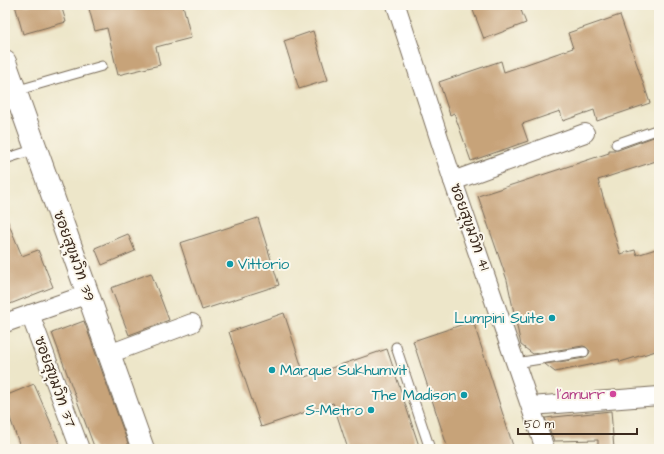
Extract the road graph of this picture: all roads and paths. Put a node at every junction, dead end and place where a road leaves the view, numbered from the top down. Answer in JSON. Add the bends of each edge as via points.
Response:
{"nodes":[{"id":1,"x":396,"y":5,"type":"edge"},
{"id":2,"x":5,"y":62,"type":"edge"},
{"id":3,"x":102,"y":66,"type":"dead end"},
{"id":4,"x":13,"y":100,"type":"edge"},
{"id":5,"x":659,"y":129,"type":"edge"},
{"id":6,"x":585,"y":133,"type":"dead end"},
{"id":7,"x":616,"y":144,"type":"dead end"},
{"id":8,"x":36,"y":149,"type":"junction"},
{"id":9,"x":5,"y":159,"type":"edge"},
{"id":10,"x":453,"y":181,"type":"junction"},
{"id":11,"x":88,"y":294,"type":"junction"},
{"id":12,"x":30,"y":314,"type":"junction"},
{"id":13,"x":5,"y":323,"type":"edge"},
{"id":14,"x":192,"y":323,"type":"dead end"},
{"id":15,"x":396,"y":347,"type":"dead end"},
{"id":16,"x":584,"y":352,"type":"dead end"},
{"id":17,"x":109,"y":354,"type":"junction"},
{"id":18,"x":516,"y":363,"type":"junction"},
{"id":19,"x":659,"y":396,"type":"edge"},
{"id":20,"x":531,"y":406,"type":"junction"},
{"id":21,"x":80,"y":449,"type":"edge"},
{"id":22,"x":142,"y":449,"type":"edge"},
{"id":23,"x":430,"y":449,"type":"edge"},
{"id":24,"x":545,"y":449,"type":"edge"}],
"edges":[{"from":1,"to":10,"type":"street","name":"ซอยสุขุมวิท 41"},
{"from":2,"to":4,"type":"street","name":"ซอยสุขุมวิท 39"},
{"from":3,"to":4,"type":"lane"},
{"from":4,"to":8,"type":"street","name":"ซอยสุขุมวิท 39"},
{"from":5,"to":7,"type":"lane"},
{"from":6,"to":10,"type":"street"},
{"from":8,"to":9,"type":"lane"},
{"from":8,"to":11,"type":"street","name":"ซอยสุขุมวิท 39"},
{"from":10,"to":18,"type":"street","name":"ซอยสุขุมวิท 41"},
{"from":11,"to":12,"type":"street"},
{"from":11,"to":17,"type":"street","name":"ซอยสุขุมวิท 39"},
{"from":12,"to":13,"type":"street"},
{"from":12,"to":21,"type":"street","name":"ซอยสุขุมวิท 37"},
{"from":14,"to":17,"type":"street"},
{"from":15,"to":23,"type":"lane"},
{"from":16,"to":18,"type":"lane"},
{"from":17,"to":22,"type":"street","name":"ซอยสุขุมวิท 39"},
{"from":18,"to":20,"type":"street","name":"ซอยสุขุมวิท 41"},
{"from":19,"to":20,"type":"street"},
{"from":20,"to":24,"type":"street","name":"ซอยสุขุมวิท 41"}]}
